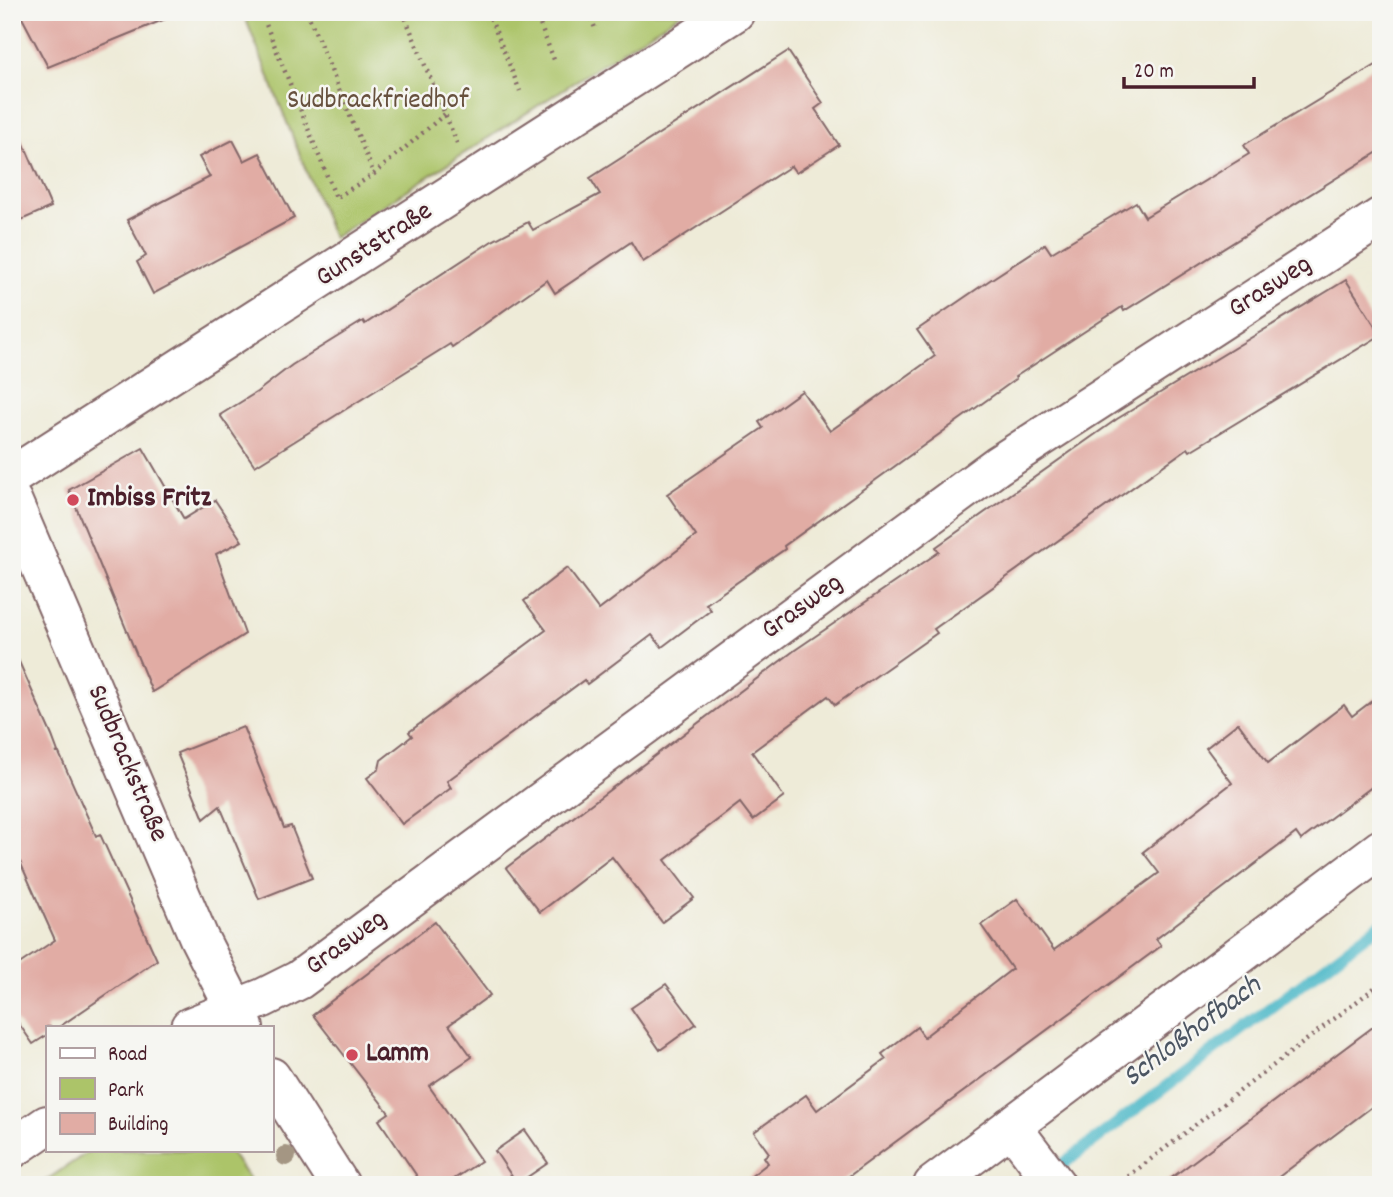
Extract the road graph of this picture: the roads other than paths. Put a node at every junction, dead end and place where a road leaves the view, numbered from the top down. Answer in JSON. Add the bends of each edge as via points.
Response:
{"nodes":[{"id":1,"x":735,"y":12,"type":"edge"},
{"id":2,"x":1381,"y":217,"type":"edge"},
{"id":3,"x":12,"y":476,"type":"edge"},
{"id":4,"x":12,"y":500,"type":"edge"},
{"id":5,"x":1381,"y":849,"type":"edge"},
{"id":6,"x":239,"y":1017,"type":"edge"},
{"id":7,"x":195,"y":1026,"type":"edge"},
{"id":8,"x":273,"y":1080,"type":"edge"},
{"id":9,"x":46,"y":1126,"type":"edge"},
{"id":10,"x":1010,"y":1126,"type":"junction"},
{"id":11,"x":12,"y":1149,"type":"edge"},
{"id":12,"x":1046,"y":1172,"type":"edge"},
{"id":13,"x":340,"y":1185,"type":"edge"},
{"id":14,"x":933,"y":1185,"type":"edge"}],
"edges":[{"from":1,"to":3,"type":"street","name":"Gunststraße"},
{"from":2,"to":6,"type":"street","name":"Grasweg","via":[[998,465],[299,979]]},
{"from":4,"to":6,"type":"street","name":"Sudbrackstraße","via":[[194,925]]},
{"from":5,"to":10,"type":"street"},
{"from":6,"to":7,"type":"street","name":"Grasweg"},
{"from":8,"to":13,"type":"street"},
{"from":9,"to":11,"type":"street"},
{"from":10,"to":12,"type":"street"},
{"from":10,"to":14,"type":"street"}]}
